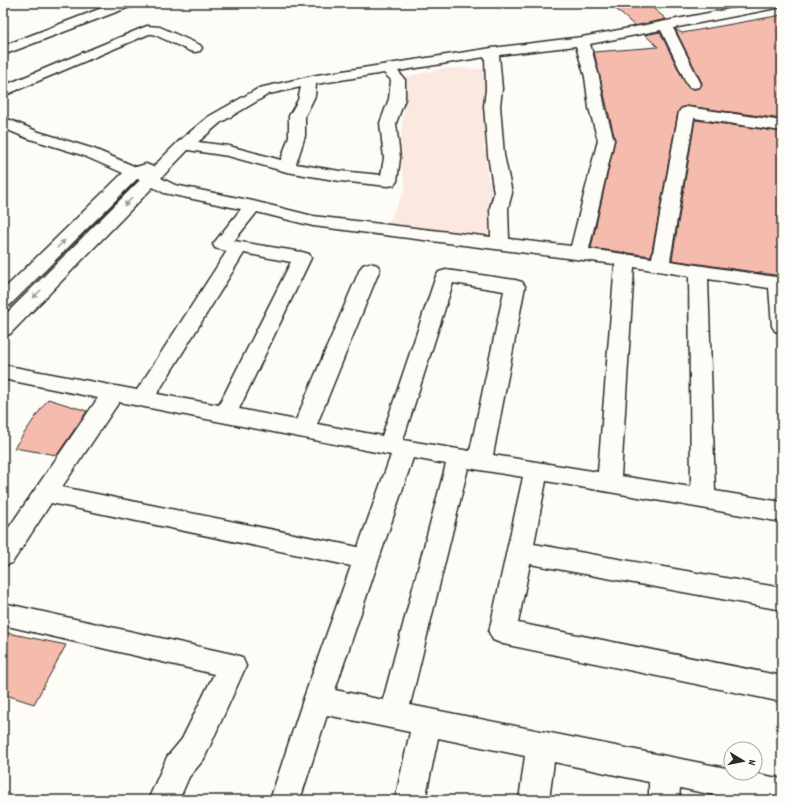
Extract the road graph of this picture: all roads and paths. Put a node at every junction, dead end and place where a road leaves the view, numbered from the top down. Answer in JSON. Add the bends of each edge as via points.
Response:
{"nodes":[{"id":1,"x":127,"y":3,"type":"edge"},
{"id":2,"x":700,"y":3,"type":"edge"},
{"id":3,"x":782,"y":3,"type":"edge"},
{"id":4,"x":718,"y":15,"type":"junction"},
{"id":5,"x":665,"y":25,"type":"junction"},
{"id":6,"x":582,"y":41,"type":"junction"},
{"id":7,"x":195,"y":48,"type":"dead end"},
{"id":8,"x":3,"y":50,"type":"edge"},
{"id":9,"x":492,"y":52,"type":"junction"},
{"id":10,"x":388,"y":68,"type":"junction"},
{"id":11,"x":308,"y":81,"type":"junction"},
{"id":12,"x":694,"y":84,"type":"dead end"},
{"id":13,"x":3,"y":90,"type":"edge"},
{"id":14,"x":3,"y":122,"type":"edge"},
{"id":15,"x":782,"y":126,"type":"edge"},
{"id":16,"x":184,"y":145,"type":"junction"},
{"id":17,"x":165,"y":163,"type":"junction"},
{"id":18,"x":287,"y":167,"type":"junction"},
{"id":19,"x":133,"y":172,"type":"junction"},
{"id":20,"x":151,"y":179,"type":"junction"},
{"id":21,"x":253,"y":206,"type":"junction"},
{"id":22,"x":500,"y":243,"type":"junction"},
{"id":23,"x":239,"y":247,"type":"junction"},
{"id":24,"x":579,"y":253,"type":"junction"},
{"id":25,"x":625,"y":260,"type":"junction"},
{"id":26,"x":660,"y":266,"type":"junction"},
{"id":27,"x":370,"y":269,"type":"dead end"},
{"id":28,"x":698,"y":271,"type":"junction"},
{"id":29,"x":780,"y":284,"type":"edge"},
{"id":30,"x":3,"y":301,"type":"edge"},
{"id":31,"x":782,"y":326,"type":"edge"},
{"id":32,"x":3,"y":329,"type":"edge"},
{"id":33,"x":3,"y":372,"type":"edge"},
{"id":34,"x":113,"y":394,"type":"junction"},
{"id":35,"x":142,"y":399,"type":"junction"},
{"id":36,"x":225,"y":415,"type":"junction"},
{"id":37,"x":303,"y":430,"type":"junction"},
{"id":38,"x":398,"y":447,"type":"junction"},
{"id":39,"x":469,"y":460,"type":"junction"},
{"id":40,"x":536,"y":471,"type":"junction"},
{"id":41,"x":609,"y":483,"type":"junction"},
{"id":42,"x":46,"y":493,"type":"junction"},
{"id":43,"x":703,"y":499,"type":"junction"},
{"id":44,"x":782,"y":512,"type":"edge"},
{"id":45,"x":519,"y":552,"type":"junction"},
{"id":46,"x":3,"y":556,"type":"edge"},
{"id":47,"x":367,"y":559,"type":"junction"},
{"id":48,"x":782,"y":599,"type":"edge"},
{"id":49,"x":3,"y":614,"type":"edge"},
{"id":50,"x":782,"y":689,"type":"edge"},
{"id":51,"x":317,"y":700,"type":"junction"},
{"id":52,"x":393,"y":716,"type":"junction"},
{"id":53,"x":427,"y":722,"type":"junction"},
{"id":54,"x":541,"y":746,"type":"junction"},
{"id":55,"x":665,"y":770,"type":"junction"},
{"id":56,"x":782,"y":794,"type":"edge"},
{"id":57,"x":163,"y":800,"type":"edge"},
{"id":58,"x":285,"y":800,"type":"edge"},
{"id":59,"x":410,"y":800,"type":"edge"},
{"id":60,"x":534,"y":800,"type":"edge"},
{"id":61,"x":664,"y":800,"type":"edge"}],
"edges":[{"from":1,"to":8,"type":"street"},
{"from":2,"to":4,"type":"street"},
{"from":3,"to":4,"type":"street"},
{"from":4,"to":5,"type":"street"},
{"from":5,"to":6,"type":"street"},
{"from":5,"to":12,"type":"street"},
{"from":6,"to":9,"type":"street"},
{"from":6,"to":24,"type":"street","via":[[606,140]]},
{"from":7,"to":13,"type":"street","via":[[155,30],[147,30]]},
{"from":9,"to":10,"type":"street"},
{"from":9,"to":22,"type":"street","via":[[492,106],[496,155],[503,193],[499,208]]},
{"from":10,"to":11,"type":"street"},
{"from":10,"to":18,"type":"street","via":[[398,80],[397,99],[388,123],[392,158],[388,180],[340,176]]},
{"from":11,"to":16,"type":"street","via":[[264,91],[214,120]]},
{"from":11,"to":18,"type":"street","via":[[308,98],[297,116],[296,143]]},
{"from":14,"to":19,"type":"street","via":[[33,135],[88,152]]},
{"from":15,"to":26,"type":"street","via":[[687,112]]},
{"from":16,"to":17,"type":"street"},
{"from":16,"to":18,"type":"street","via":[[229,151]]},
{"from":17,"to":19,"type":"street"},
{"from":17,"to":20,"type":"street"},
{"from":19,"to":20,"type":"street"},
{"from":30,"to":19,"type":"street","one_way":true},
{"from":20,"to":21,"type":"street","via":[[170,189]]},
{"from":20,"to":32,"type":"street","one_way":true},
{"from":21,"to":22,"type":"street","via":[[313,221]]},
{"from":21,"to":23,"type":"street","via":[[222,244]]},
{"from":22,"to":24,"type":"street"},
{"from":23,"to":35,"type":"street"},
{"from":23,"to":36,"type":"street","via":[[302,258]]},
{"from":24,"to":25,"type":"street"},
{"from":25,"to":26,"type":"street"},
{"from":25,"to":41,"type":"street"},
{"from":26,"to":28,"type":"street"},
{"from":27,"to":37,"type":"street"},
{"from":28,"to":29,"type":"street"},
{"from":28,"to":43,"type":"street"},
{"from":29,"to":31,"type":"street"},
{"from":33,"to":34,"type":"street"},
{"from":34,"to":35,"type":"street"},
{"from":34,"to":42,"type":"street"},
{"from":35,"to":36,"type":"street"},
{"from":36,"to":37,"type":"street"},
{"from":37,"to":38,"type":"street"},
{"from":38,"to":39,"type":"street"},
{"from":38,"to":39,"type":"street","via":[[446,276],[515,286]]},
{"from":38,"to":47,"type":"street"},
{"from":39,"to":40,"type":"street"},
{"from":39,"to":52,"type":"street"},
{"from":40,"to":41,"type":"street"},
{"from":40,"to":45,"type":"street"},
{"from":41,"to":43,"type":"street"},
{"from":42,"to":46,"type":"street"},
{"from":42,"to":47,"type":"street"},
{"from":43,"to":44,"type":"street"},
{"from":45,"to":48,"type":"street"},
{"from":45,"to":50,"type":"street","via":[[503,632]]},
{"from":47,"to":51,"type":"street"},
{"from":49,"to":57,"type":"street","via":[[232,666],[193,748],[178,767]]},
{"from":51,"to":52,"type":"street"},
{"from":51,"to":58,"type":"street"},
{"from":52,"to":53,"type":"street"},
{"from":53,"to":54,"type":"street"},
{"from":53,"to":59,"type":"street"},
{"from":54,"to":55,"type":"street"},
{"from":54,"to":60,"type":"street"},
{"from":55,"to":56,"type":"street"},
{"from":55,"to":61,"type":"street"}]}
